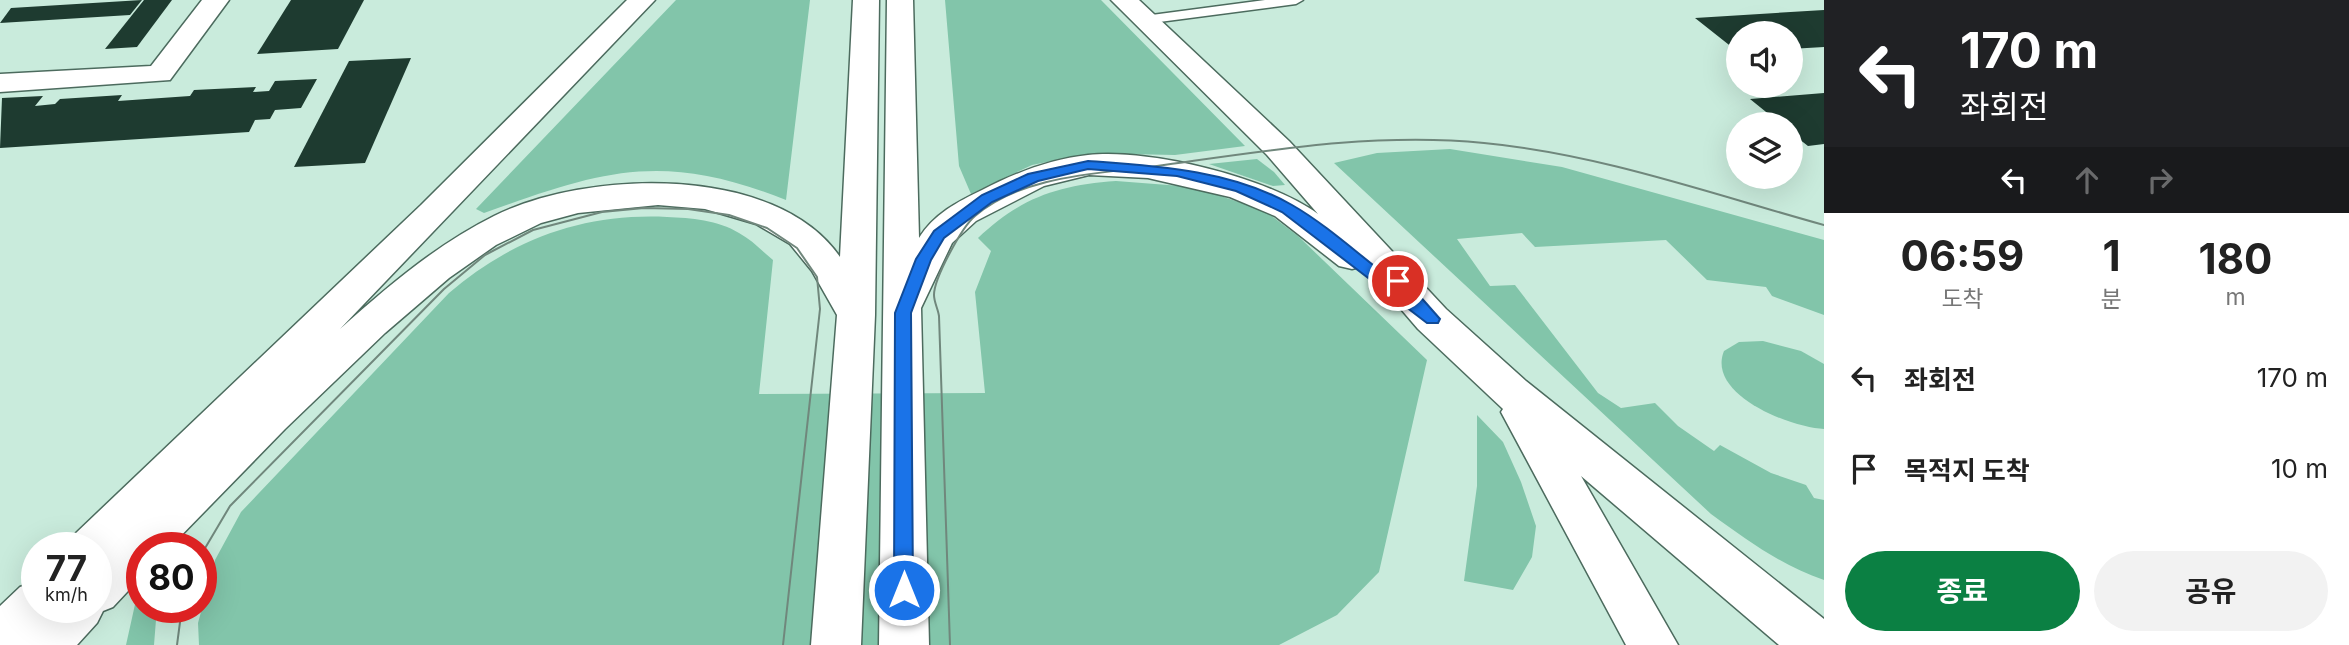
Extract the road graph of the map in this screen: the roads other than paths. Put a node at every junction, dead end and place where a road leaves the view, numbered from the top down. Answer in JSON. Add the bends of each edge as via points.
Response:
{"nodes":[{"id":1,"x":216,"y":0,"type":"edge"},
{"id":2,"x":642,"y":0,"type":"edge"},
{"id":3,"x":866,"y":0,"type":"edge"},
{"id":4,"x":900,"y":0,"type":"edge"},
{"id":5,"x":1296,"y":0,"type":"edge"},
{"id":6,"x":1134,"y":10,"type":"edge"},
{"id":7,"x":0,"y":83,"type":"edge"},
{"id":8,"x":903,"y":313,"type":"junction"},
{"id":9,"x":856,"y":314,"type":"junction"},
{"id":10,"x":1432,"y":319,"type":"junction"},
{"id":11,"x":1511,"y":392,"type":"junction"},
{"id":12,"x":109,"y":532,"type":"edge"},
{"id":13,"x":112,"y":575,"type":"edge"},
{"id":14,"x":21,"y":619,"type":"edge"},
{"id":15,"x":64,"y":623,"type":"edge"},
{"id":16,"x":0,"y":639,"type":"edge"},
{"id":17,"x":43,"y":645,"type":"edge"},
{"id":18,"x":836,"y":645,"type":"edge"},
{"id":19,"x":904,"y":645,"type":"edge"},
{"id":20,"x":1653,"y":645,"type":"edge"},
{"id":21,"x":1817,"y":645,"type":"edge"}],
"edges":[{"from":1,"to":7,"type":"main road","via":[[160,74]]},
{"from":2,"to":12,"type":"main road"},
{"from":3,"to":9,"type":"main road"},
{"from":4,"to":8,"type":"main road"},
{"from":5,"to":6,"type":"lane"},
{"from":6,"to":10,"type":"main road","via":[[1278,148]]},
{"from":8,"to":10,"type":"main road","via":[[939,234],[964,213],[1033,177],[1088,165],[1148,167],[1202,177],[1275,203],[1317,229]]},
{"from":8,"to":19,"type":"main road"},
{"from":9,"to":13,"type":"main road","via":[[804,237],[771,216],[730,203],[690,195],[644,194],[589,202],[511,222],[463,249],[403,293],[256,429]]},
{"from":9,"to":18,"type":"main road"},
{"from":10,"to":11,"type":"main road"},
{"from":11,"to":20,"type":"main road"},
{"from":11,"to":21,"type":"main road"},
{"from":14,"to":16,"type":"main road"},
{"from":15,"to":17,"type":"main road"}]}
